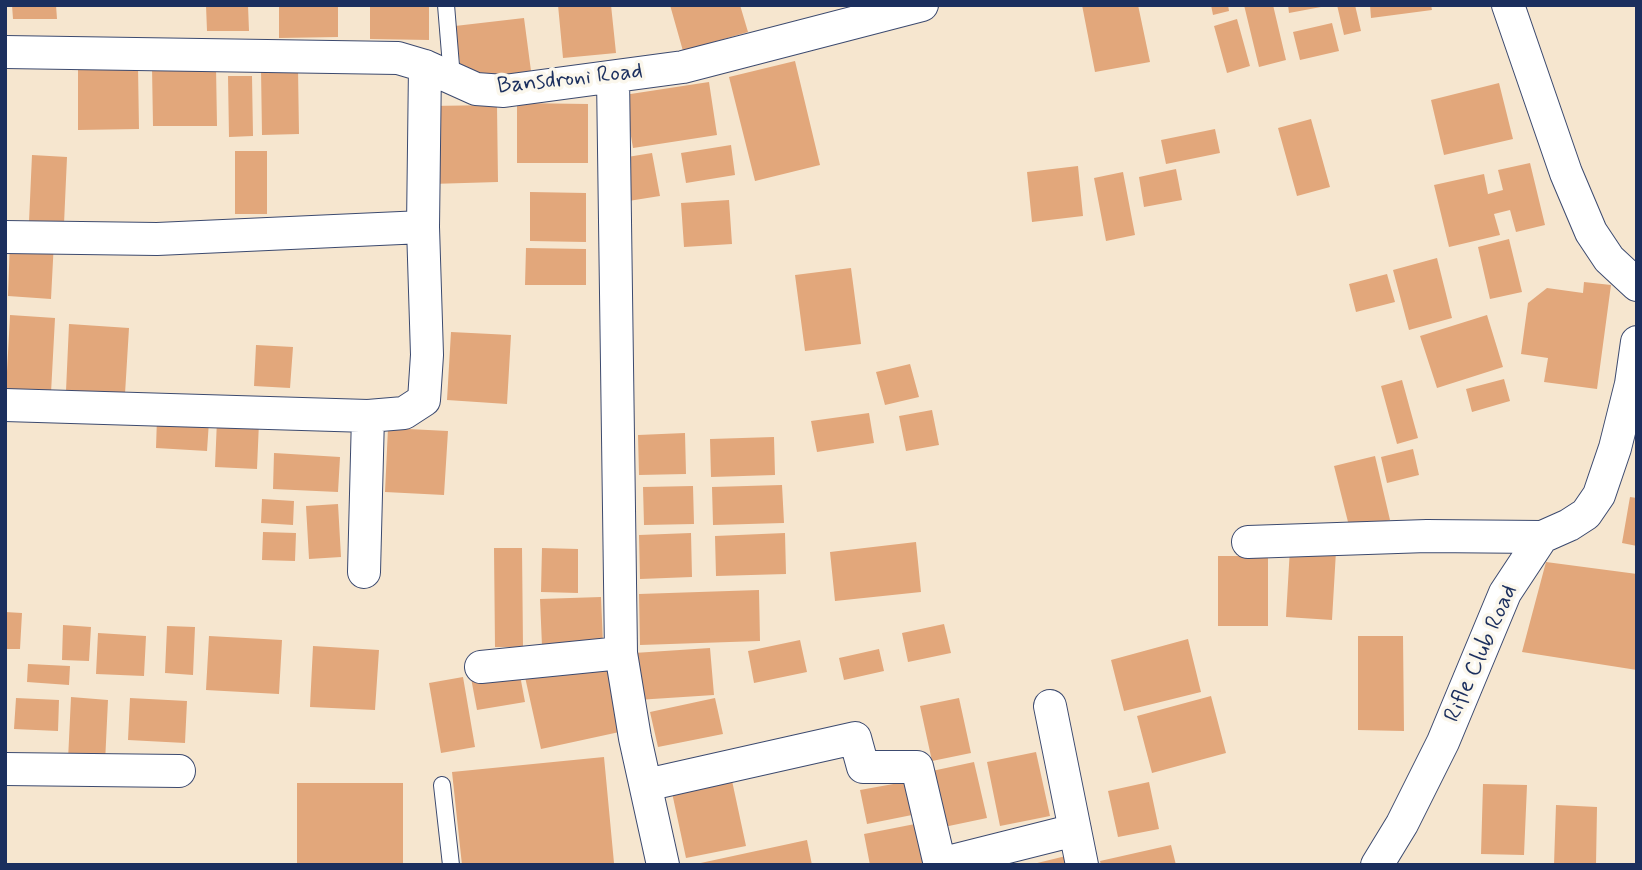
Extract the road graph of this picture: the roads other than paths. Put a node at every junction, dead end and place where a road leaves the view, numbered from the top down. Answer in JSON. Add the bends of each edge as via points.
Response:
{"nodes":[{"id":1,"x":446,"y":5,"type":"edge"},
{"id":2,"x":922,"y":5,"type":"edge"},
{"id":3,"x":1507,"y":5,"type":"edge"},
{"id":4,"x":855,"y":13,"type":"edge"},
{"id":5,"x":5,"y":52,"type":"edge"},
{"id":6,"x":439,"y":72,"type":"junction"},
{"id":7,"x":613,"y":76,"type":"junction"},
{"id":8,"x":423,"y":227,"type":"junction"},
{"id":9,"x":5,"y":237,"type":"edge"},
{"id":10,"x":1637,"y":285,"type":"edge"},
{"id":11,"x":1637,"y":342,"type":"edge"},
{"id":12,"x":5,"y":405,"type":"edge"},
{"id":13,"x":368,"y":416,"type":"junction"},
{"id":14,"x":1624,"y":457,"type":"edge"},
{"id":15,"x":1542,"y":537,"type":"junction"},
{"id":16,"x":1248,"y":542,"type":"dead end"},
{"id":17,"x":364,"y":572,"type":"dead end"},
{"id":18,"x":621,"y":653,"type":"junction"},
{"id":19,"x":481,"y":667,"type":"dead end"},
{"id":20,"x":1050,"y":706,"type":"dead end"},
{"id":21,"x":5,"y":769,"type":"edge"},
{"id":22,"x":179,"y":771,"type":"dead end"},
{"id":23,"x":442,"y":785,"type":"dead end"},
{"id":24,"x":646,"y":785,"type":"junction"},
{"id":25,"x":1075,"y":830,"type":"junction"},
{"id":26,"x":940,"y":864,"type":"edge"},
{"id":27,"x":451,"y":865,"type":"edge"},
{"id":28,"x":663,"y":865,"type":"edge"},
{"id":29,"x":1082,"y":865,"type":"edge"},
{"id":30,"x":1377,"y":865,"type":"edge"}],
"edges":[{"from":1,"to":6,"type":"lane"},
{"from":2,"to":4,"type":"street","name":"Bansdroni Road"},
{"from":3,"to":10,"type":"street","via":[[1591,232],[1609,259]]},
{"from":4,"to":7,"type":"street","name":"Bansdroni Road","via":[[683,67]]},
{"from":5,"to":6,"type":"street","name":"Bansdroni Road","via":[[398,58]]},
{"from":6,"to":7,"type":"street","name":"Bansdroni Road","via":[[476,89],[504,91]]},
{"from":6,"to":8,"type":"street"},
{"from":7,"to":18,"type":"street"},
{"from":8,"to":9,"type":"street","via":[[157,239]]},
{"from":8,"to":13,"type":"street","via":[[428,355],[424,400],[404,412]]},
{"from":11,"to":14,"type":"street"},
{"from":12,"to":13,"type":"street"},
{"from":13,"to":17,"type":"street"},
{"from":14,"to":15,"type":"street","via":[[1586,514]]},
{"from":15,"to":16,"type":"street"},
{"from":15,"to":30,"type":"street","name":"Rifle Club Road","via":[[1505,593],[1443,742]]},
{"from":18,"to":19,"type":"street"},
{"from":18,"to":24,"type":"street"},
{"from":20,"to":25,"type":"street"},
{"from":21,"to":22,"type":"street"},
{"from":23,"to":27,"type":"lane"},
{"from":24,"to":26,"type":"street","via":[[855,738],[863,767],[917,767]]},
{"from":24,"to":28,"type":"street"},
{"from":25,"to":26,"type":"street"},
{"from":25,"to":29,"type":"street"}]}
